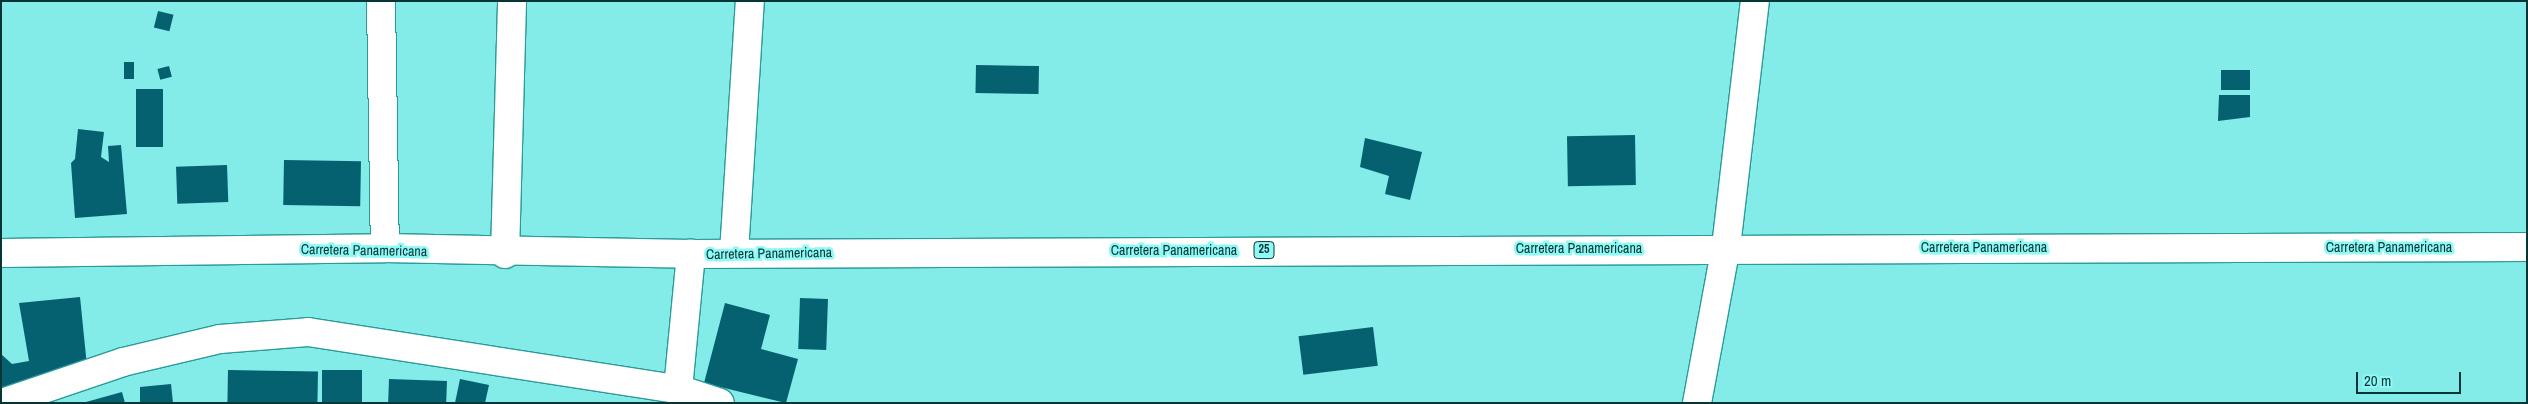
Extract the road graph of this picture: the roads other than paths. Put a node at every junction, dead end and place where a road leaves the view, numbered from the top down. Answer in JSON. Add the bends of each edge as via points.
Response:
{"nodes":[{"id":1,"x":382,"y":1,"type":"edge"},
{"id":2,"x":512,"y":1,"type":"edge"},
{"id":3,"x":750,"y":1,"type":"edge"},
{"id":4,"x":1755,"y":1,"type":"edge"},
{"id":5,"x":1726,"y":247,"type":"junction"},
{"id":6,"x":2527,"y":247,"type":"edge"},
{"id":7,"x":385,"y":248,"type":"junction"},
{"id":8,"x":734,"y":252,"type":"junction"},
{"id":9,"x":1,"y":253,"type":"edge"},
{"id":10,"x":505,"y":254,"type":"junction"},
{"id":11,"x":691,"y":254,"type":"junction"},
{"id":12,"x":678,"y":389,"type":"junction"},
{"id":13,"x":2,"y":403,"type":"edge"},
{"id":14,"x":720,"y":403,"type":"edge"},
{"id":15,"x":1697,"y":403,"type":"edge"}],
"edges":[{"from":1,"to":7,"type":"main road"},
{"from":2,"to":10,"type":"main road"},
{"from":3,"to":8,"type":"main road"},
{"from":4,"to":5,"type":"main road"},
{"from":5,"to":6,"type":"main road","name":"Carretera Panamericana","number":"25"},
{"from":5,"to":8,"type":"main road","name":"Carretera Panamericana","number":"25"},
{"from":5,"to":15,"type":"main road"},
{"from":7,"to":9,"type":"main road","name":"Carretera Panamericana","number":"25"},
{"from":7,"to":10,"type":"main road","name":"Carretera Panamericana","number":"25"},
{"from":8,"to":11,"type":"main road","name":"Carretera Panamericana","number":"25"},
{"from":10,"to":11,"type":"main road","name":"Carretera Panamericana","number":"25"},
{"from":11,"to":12,"type":"main road"},
{"from":12,"to":13,"type":"main road","via":[[308,332],[220,338],[123,362]]},
{"from":12,"to":14,"type":"main road"}]}
